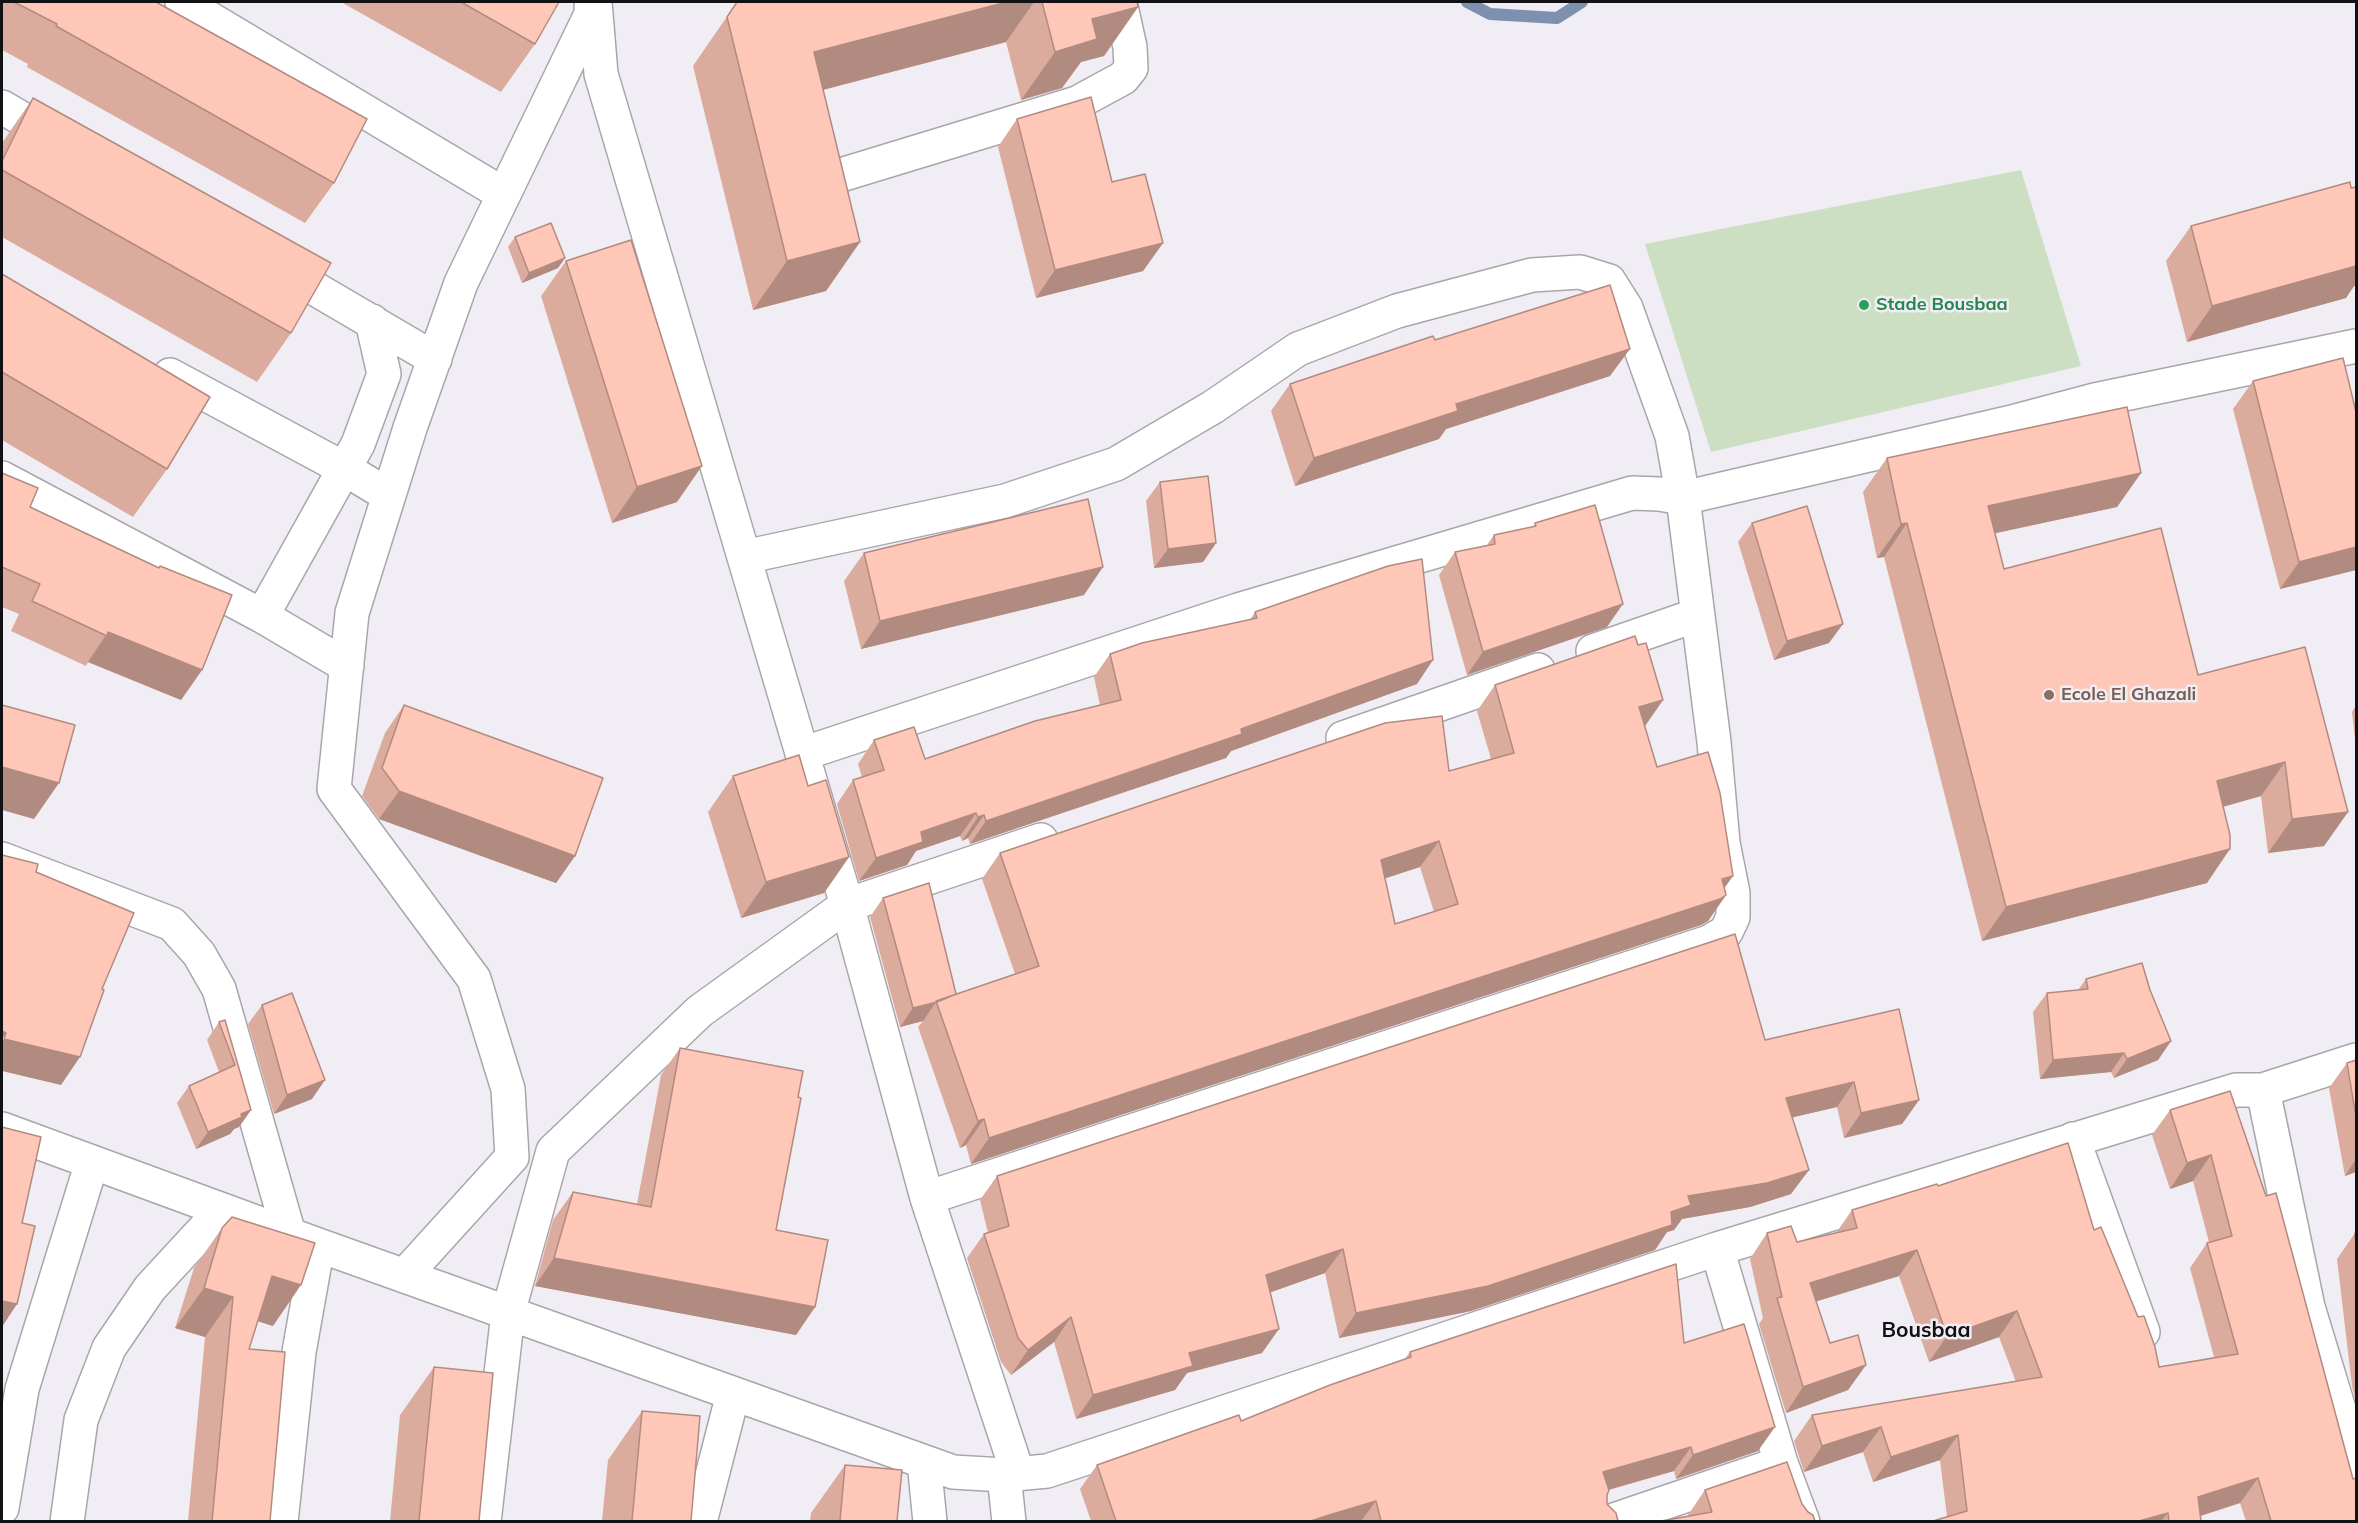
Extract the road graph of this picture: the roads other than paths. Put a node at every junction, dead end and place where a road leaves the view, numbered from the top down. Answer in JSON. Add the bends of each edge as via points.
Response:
{"nodes":[{"id":1,"x":182,"y":2,"type":"edge"},
{"id":2,"x":1120,"y":2,"type":"edge"},
{"id":3,"x":590,"y":4,"type":"edge"},
{"id":4,"x":2,"y":107,"type":"edge"},
{"id":5,"x":84,"y":155,"type":"edge"},
{"id":6,"x":831,"y":178,"type":"edge"},
{"id":7,"x":503,"y":194,"type":"junction"},
{"id":8,"x":248,"y":250,"type":"edge"},
{"id":9,"x":372,"y":321,"type":"junction"},
{"id":10,"x":2356,"y":346,"type":"edge"},
{"id":11,"x":435,"y":359,"type":"junction"},
{"id":12,"x":147,"y":363,"type":"edge"},
{"id":13,"x":345,"y":469,"type":"junction"},
{"id":14,"x":2,"y":478,"type":"edge"},
{"id":15,"x":388,"y":495,"type":"junction"},
{"id":16,"x":1683,"y":498,"type":"junction"},
{"id":17,"x":744,"y":557,"type":"junction"},
{"id":18,"x":1697,"y":615,"type":"junction"},
{"id":19,"x":262,"y":616,"type":"junction"},
{"id":20,"x":347,"y":666,"type":"junction"},
{"id":21,"x":1314,"y":748,"type":"edge"},
{"id":22,"x":802,"y":754,"type":"junction"},
{"id":23,"x":1069,"y":830,"type":"edge"},
{"id":24,"x":2,"y":860,"type":"edge"},
{"id":25,"x":847,"y":905,"type":"junction"},
{"id":26,"x":2356,"y":1060,"type":"edge"},
{"id":27,"x":2263,"y":1090,"type":"junction"},
{"id":28,"x":2,"y":1129,"type":"edge"},
{"id":29,"x":2073,"y":1139,"type":"junction"},
{"id":30,"x":92,"y":1162,"type":"junction"},
{"id":31,"x":927,"y":1198,"type":"junction"},
{"id":32,"x":222,"y":1210,"type":"junction"},
{"id":33,"x":304,"y":1240,"type":"junction"},
{"id":34,"x":1717,"y":1248,"type":"junction"},
{"id":35,"x":404,"y":1275,"type":"junction"},
{"id":36,"x":508,"y":1313,"type":"junction"},
{"id":37,"x":2153,"y":1361,"type":"edge"},
{"id":38,"x":12,"y":1385,"type":"edge"},
{"id":39,"x":733,"y":1394,"type":"junction"},
{"id":40,"x":924,"y":1462,"type":"junction"},
{"id":41,"x":1781,"y":1463,"type":"junction"},
{"id":42,"x":2356,"y":1465,"type":"edge"},
{"id":43,"x":1011,"y":1475,"type":"junction"},
{"id":44,"x":2,"y":1508,"type":"edge"},
{"id":45,"x":67,"y":1521,"type":"edge"},
{"id":46,"x":281,"y":1521,"type":"edge"},
{"id":47,"x":484,"y":1521,"type":"edge"},
{"id":48,"x":700,"y":1521,"type":"edge"},
{"id":49,"x":930,"y":1521,"type":"edge"},
{"id":50,"x":1009,"y":1521,"type":"edge"},
{"id":51,"x":1608,"y":1521,"type":"edge"},
{"id":52,"x":1803,"y":1521,"type":"edge"}],
"edges":[{"from":1,"to":7,"type":"street"},
{"from":2,"to":6,"type":"street","via":[[1131,68],[1123,78],[1077,103]]},
{"from":3,"to":7,"type":"street"},
{"from":3,"to":17,"type":"street","via":[[601,74]]},
{"from":4,"to":5,"type":"street"},
{"from":7,"to":11,"type":"street","via":[[461,283]]},
{"from":8,"to":9,"type":"street"},
{"from":9,"to":11,"type":"street"},
{"from":9,"to":13,"type":"street","via":[[384,374]]},
{"from":10,"to":16,"type":"street","via":[[2094,400]]},
{"from":11,"to":15,"type":"street"},
{"from":12,"to":13,"type":"street"},
{"from":13,"to":15,"type":"street"},
{"from":13,"to":19,"type":"street"},
{"from":14,"to":19,"type":"street"},
{"from":15,"to":20,"type":"street","via":[[352,613]]},
{"from":16,"to":17,"type":"street","via":[[1672,436],[1626,308],[1609,281],[1580,272],[1532,275],[1397,311],[1298,349],[1213,407],[1116,464],[1005,501]]},
{"from":16,"to":18,"type":"street"},
{"from":16,"to":22,"type":"street","via":[[1632,494],[1238,610]]},
{"from":17,"to":22,"type":"street"},
{"from":18,"to":21,"type":"street"},
{"from":18,"to":31,"type":"street","via":[[1723,843],[1733,894],[1733,917],[1726,932],[1709,942]]},
{"from":19,"to":20,"type":"street"},
{"from":20,"to":35,"type":"street","via":[[334,789],[474,979],[508,1089],[512,1157]]},
{"from":22,"to":25,"type":"street"},
{"from":23,"to":25,"type":"street"},
{"from":24,"to":33,"type":"street","via":[[172,924],[199,954],[219,989]]},
{"from":25,"to":31,"type":"street"},
{"from":25,"to":36,"type":"street","via":[[700,1011],[553,1151]]},
{"from":26,"to":27,"type":"street"},
{"from":27,"to":29,"type":"street","via":[[2236,1090]]},
{"from":27,"to":42,"type":"street","via":[[2308,1307]]},
{"from":28,"to":30,"type":"street"},
{"from":29,"to":34,"type":"street"},
{"from":29,"to":37,"type":"street"},
{"from":30,"to":32,"type":"street"},
{"from":30,"to":38,"type":"street"},
{"from":31,"to":43,"type":"street"},
{"from":32,"to":33,"type":"street"},
{"from":32,"to":45,"type":"street","via":[[150,1288],[109,1348],[81,1420]]},
{"from":33,"to":35,"type":"street"},
{"from":33,"to":46,"type":"street","via":[[299,1352]]},
{"from":34,"to":41,"type":"street"},
{"from":34,"to":43,"type":"street","via":[[1047,1472]]},
{"from":35,"to":36,"type":"street"},
{"from":36,"to":39,"type":"street"},
{"from":36,"to":47,"type":"street"},
{"from":38,"to":44,"type":"street"},
{"from":39,"to":40,"type":"street"},
{"from":39,"to":48,"type":"street"},
{"from":40,"to":43,"type":"street","via":[[953,1473]]},
{"from":40,"to":49,"type":"street"},
{"from":41,"to":51,"type":"street"},
{"from":41,"to":52,"type":"street"},
{"from":43,"to":50,"type":"street"}]}
